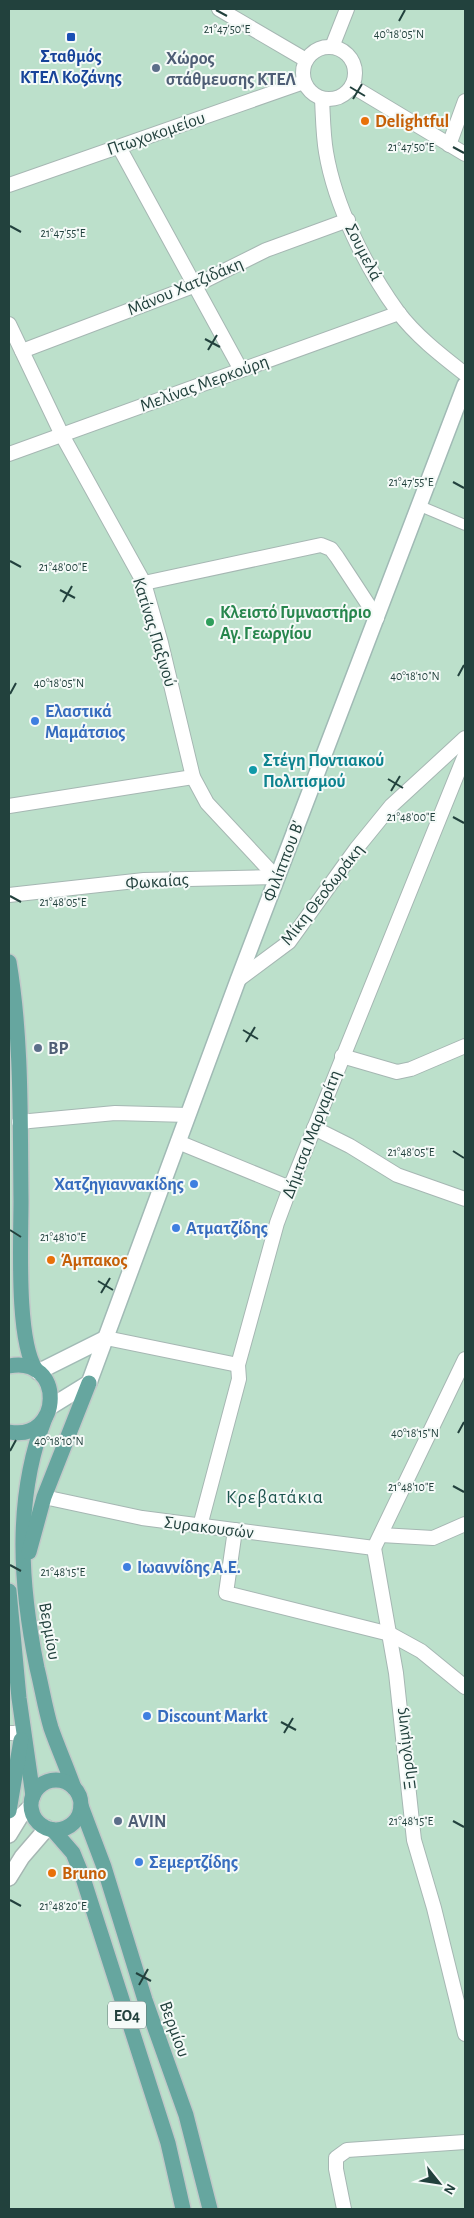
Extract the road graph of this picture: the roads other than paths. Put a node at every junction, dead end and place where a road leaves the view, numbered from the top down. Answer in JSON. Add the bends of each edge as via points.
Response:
{"nodes":[{"id":1,"x":219,"y":9,"type":"edge"},
{"id":2,"x":347,"y":9,"type":"edge"},
{"id":3,"x":332,"y":47,"type":"junction"},
{"id":4,"x":306,"y":60,"type":"junction"},
{"id":5,"x":304,"y":82,"type":"junction"},
{"id":6,"x":352,"y":86,"type":"junction"},
{"id":7,"x":322,"y":98,"type":"junction"},
{"id":8,"x":465,"y":101,"type":"edge"},
{"id":9,"x":449,"y":145,"type":"junction"},
{"id":10,"x":119,"y":146,"type":"junction"},
{"id":11,"x":465,"y":154,"type":"edge"},
{"id":12,"x":9,"y":185,"type":"edge"},
{"id":13,"x":348,"y":220,"type":"junction"},
{"id":14,"x":196,"y":285,"type":"junction"},
{"id":15,"x":399,"y":313,"type":"junction"},
{"id":16,"x":9,"y":324,"type":"edge"},
{"id":17,"x":22,"y":351,"type":"junction"},
{"id":18,"x":241,"y":370,"type":"junction"},
{"id":19,"x":465,"y":374,"type":"edge"},
{"id":20,"x":465,"y":385,"type":"edge"},
{"id":21,"x":62,"y":435,"type":"junction"},
{"id":22,"x":9,"y":454,"type":"edge"},
{"id":23,"x":420,"y":506,"type":"junction"},
{"id":24,"x":465,"y":525,"type":"edge"},
{"id":25,"x":144,"y":583,"type":"junction"},
{"id":26,"x":377,"y":618,"type":"junction"},
{"id":27,"x":465,"y":738,"type":"edge"},
{"id":28,"x":465,"y":755,"type":"edge"},
{"id":29,"x":193,"y":777,"type":"junction"},
{"id":30,"x":9,"y":806,"type":"edge"},
{"id":31,"x":276,"y":877,"type":"junction"},
{"id":32,"x":9,"y":896,"type":"edge"},
{"id":33,"x":9,"y":962,"type":"edge"},
{"id":34,"x":238,"y":980,"type":"junction"},
{"id":35,"x":465,"y":1046,"type":"edge"},
{"id":36,"x":342,"y":1056,"type":"junction"},
{"id":37,"x":188,"y":1115,"type":"junction"},
{"id":38,"x":19,"y":1122,"type":"junction"},
{"id":39,"x":314,"y":1128,"type":"junction"},
{"id":40,"x":178,"y":1142,"type":"junction"},
{"id":41,"x":290,"y":1188,"type":"junction"},
{"id":42,"x":465,"y":1199,"type":"edge"},
{"id":43,"x":106,"y":1338,"type":"junction"},
{"id":44,"x":465,"y":1360,"type":"edge"},
{"id":45,"x":238,"y":1365,"type":"junction"},
{"id":46,"x":9,"y":1366,"type":"edge"},
{"id":47,"x":37,"y":1371,"type":"junction"},
{"id":48,"x":89,"y":1383,"type":"junction"},
{"id":49,"x":48,"y":1412,"type":"junction"},
{"id":50,"x":9,"y":1432,"type":"edge"},
{"id":51,"x":44,"y":1497,"type":"junction"},
{"id":52,"x":465,"y":1524,"type":"edge"},
{"id":53,"x":200,"y":1526,"type":"junction"},
{"id":54,"x":235,"y":1530,"type":"junction"},
{"id":55,"x":381,"y":1534,"type":"junction"},
{"id":56,"x":374,"y":1548,"type":"junction"},
{"id":57,"x":9,"y":1592,"type":"edge"},
{"id":58,"x":25,"y":1598,"type":"junction"},
{"id":59,"x":390,"y":1634,"type":"junction"},
{"id":60,"x":465,"y":1687,"type":"edge"},
{"id":61,"x":16,"y":1733,"type":"edge"},
{"id":62,"x":74,"y":1788,"type":"junction"},
{"id":63,"x":32,"y":1801,"type":"junction"},
{"id":64,"x":81,"y":1806,"type":"junction"},
{"id":65,"x":9,"y":1811,"type":"edge"},
{"id":66,"x":50,"y":1829,"type":"junction"},
{"id":67,"x":9,"y":1835,"type":"edge"},
{"id":68,"x":9,"y":1878,"type":"edge"},
{"id":69,"x":465,"y":2034,"type":"edge"},
{"id":70,"x":465,"y":2142,"type":"edge"},
{"id":71,"x":183,"y":2209,"type":"edge"},
{"id":72,"x":210,"y":2209,"type":"edge"},
{"id":73,"x":344,"y":2209,"type":"edge"}],
"edges":[{"from":1,"to":4,"type":"street"},
{"from":2,"to":3,"type":"street"},
{"from":3,"to":4,"type":"street","via":[[313,52]]},
{"from":3,"to":6,"type":"street","via":[[350,57],[355,76]]},
{"from":4,"to":5,"type":"street","via":[[302,71]]},
{"from":5,"to":7,"type":"street","via":[[314,95]]},
{"from":5,"to":10,"type":"street","name":"Πτωχοκομείου"},
{"from":6,"to":7,"type":"street","via":[[339,98]]},
{"from":6,"to":9,"type":"street"},
{"from":7,"to":13,"type":"street","name":"Σουμελά","via":[[326,154]]},
{"from":8,"to":9,"type":"street"},
{"from":9,"to":11,"type":"street"},
{"from":10,"to":12,"type":"street","name":"Πτωχοκομείου"},
{"from":10,"to":14,"type":"street"},
{"from":13,"to":14,"type":"street","name":"Μάνου Χατζιδάκη","via":[[266,250]]},
{"from":13,"to":15,"type":"street","name":"Σουμελά","via":[[367,262]]},
{"from":14,"to":17,"type":"street","name":"Μάνου Χατζιδάκη"},
{"from":14,"to":18,"type":"street"},
{"from":15,"to":18,"type":"street","name":"Μελίνας Μερκούρη"},
{"from":15,"to":19,"type":"street","name":"Σουμελά"},
{"from":16,"to":17,"type":"street","name":"Κατίνας Παξινού"},
{"from":17,"to":21,"type":"street","name":"Κατίνας Παξινού"},
{"from":18,"to":21,"type":"street","name":"Μελίνας Μερκούρη"},
{"from":20,"to":23,"type":"main road","name":"Φιλίππου Β'"},
{"from":21,"to":22,"type":"street","name":"Μελίνας Μερκούρη"},
{"from":21,"to":25,"type":"street","name":"Κατίνας Παξινού"},
{"from":23,"to":24,"type":"street"},
{"from":23,"to":26,"type":"main road","name":"Φιλίππου Β'"},
{"from":25,"to":26,"type":"street","via":[[321,545],[337,556]]},
{"from":25,"to":29,"type":"street","name":"Κατίνας Παξινού"},
{"from":26,"to":31,"type":"main road","name":"Φιλίππου Β'"},
{"from":27,"to":34,"type":"street","name":"Μίκη Θεοδωράκη","via":[[391,806],[289,942]]},
{"from":28,"to":36,"type":"street","name":"Δήμτσα Μαργαρίτη"},
{"from":29,"to":30,"type":"street"},
{"from":29,"to":31,"type":"street","name":"Κατίνας Παξινού","via":[[207,803]]},
{"from":31,"to":32,"type":"street","name":"Φωκαίας","via":[[144,880]]},
{"from":31,"to":34,"type":"main road","name":"Φιλίππου Β'"},
{"from":33,"to":38,"type":"main road","via":[[16,1014]]},
{"from":34,"to":37,"type":"main road","name":"Φιλίππου Β'"},
{"from":35,"to":36,"type":"street","via":[[397,1072]]},
{"from":36,"to":39,"type":"street","name":"Δήμτσα Μαργαρίτη"},
{"from":37,"to":38,"type":"street","via":[[115,1113]]},
{"from":37,"to":40,"type":"main road","name":"Φιλίππου Β'"},
{"from":38,"to":47,"type":"main road","via":[[22,1297],[27,1350]]},
{"from":39,"to":41,"type":"street","name":"Δήμτσα Μαργαρίτη"},
{"from":39,"to":42,"type":"street","via":[[397,1174]]},
{"from":40,"to":41,"type":"street"},
{"from":40,"to":43,"type":"main road","name":"Φιλίππου Β'"},
{"from":41,"to":45,"type":"street","name":"Δήμτσα Μαργαρίτη","via":[[277,1222]]},
{"from":43,"to":45,"type":"street"},
{"from":43,"to":47,"type":"main road"},
{"from":43,"to":48,"type":"main road","name":"Φιλίππου Β'"},
{"from":44,"to":55,"type":"street"},
{"from":45,"to":53,"type":"street","name":"Δήμτσα Μαργαρίτη","via":[[239,1379]]},
{"from":46,"to":47,"type":"main road","via":[[21,1365]]},
{"from":47,"to":49,"type":"main road","via":[[51,1396]]},
{"from":48,"to":49,"type":"main road"},
{"from":48,"to":51,"type":"main road"},
{"from":49,"to":50,"type":"main road","via":[[36,1426],[25,1432]]},
{"from":49,"to":58,"type":"main road","name":"Βερμίου","number":"ΕΟ4","via":[[36,1441],[25,1488]]},
{"from":51,"to":53,"type":"street","name":"Συρακουσών","via":[[142,1518]]},
{"from":51,"to":58,"type":"main road","via":[[30,1543]]},
{"from":52,"to":55,"type":"street","via":[[433,1538]]},
{"from":53,"to":54,"type":"street","name":"Συρακουσών"},
{"from":54,"to":56,"type":"street","name":"Συρακουσών"},
{"from":54,"to":59,"type":"street","via":[[226,1593]]},
{"from":55,"to":56,"type":"street"},
{"from":56,"to":59,"type":"street","name":"Ξηρολίμνης"},
{"from":57,"to":61,"type":"main road","name":"Βερμίου","number":"ΕΟ4"},
{"from":58,"to":62,"type":"main road","name":"Βερμίου","number":"ΕΟ4","via":[[41,1689]]},
{"from":59,"to":60,"type":"street","via":[[420,1651]]},
{"from":59,"to":69,"type":"street","name":"Ξηρολίμνης","via":[[414,1840]]},
{"from":61,"to":63,"type":"main road","name":"Βερμίου","number":"ΕΟ4"},
{"from":61,"to":65,"type":"main road"},
{"from":62,"to":63,"type":"main road","via":[[64,1781],[52,1781],[40,1786]]},
{"from":62,"to":64,"type":"main road","number":"ΕΟ4","via":[[80,1796]]},
{"from":63,"to":66,"type":"main road","number":"ΕΟ4","via":[[38,1822]]},
{"from":63,"to":67,"type":"main road"},
{"from":64,"to":66,"type":"main road","via":[[72,1824],[60,1830]]},
{"from":64,"to":72,"type":"main road","name":"Βερμίου","number":"ΕΟ4","via":[[186,2115]]},
{"from":66,"to":68,"type":"main road","via":[[22,1857]]},
{"from":66,"to":71,"type":"main road","number":"ΕΟ4","via":[[73,1853],[82,1875],[168,2143]]},
{"from":70,"to":73,"type":"street","via":[[346,2150],[336,2158]]}]}
